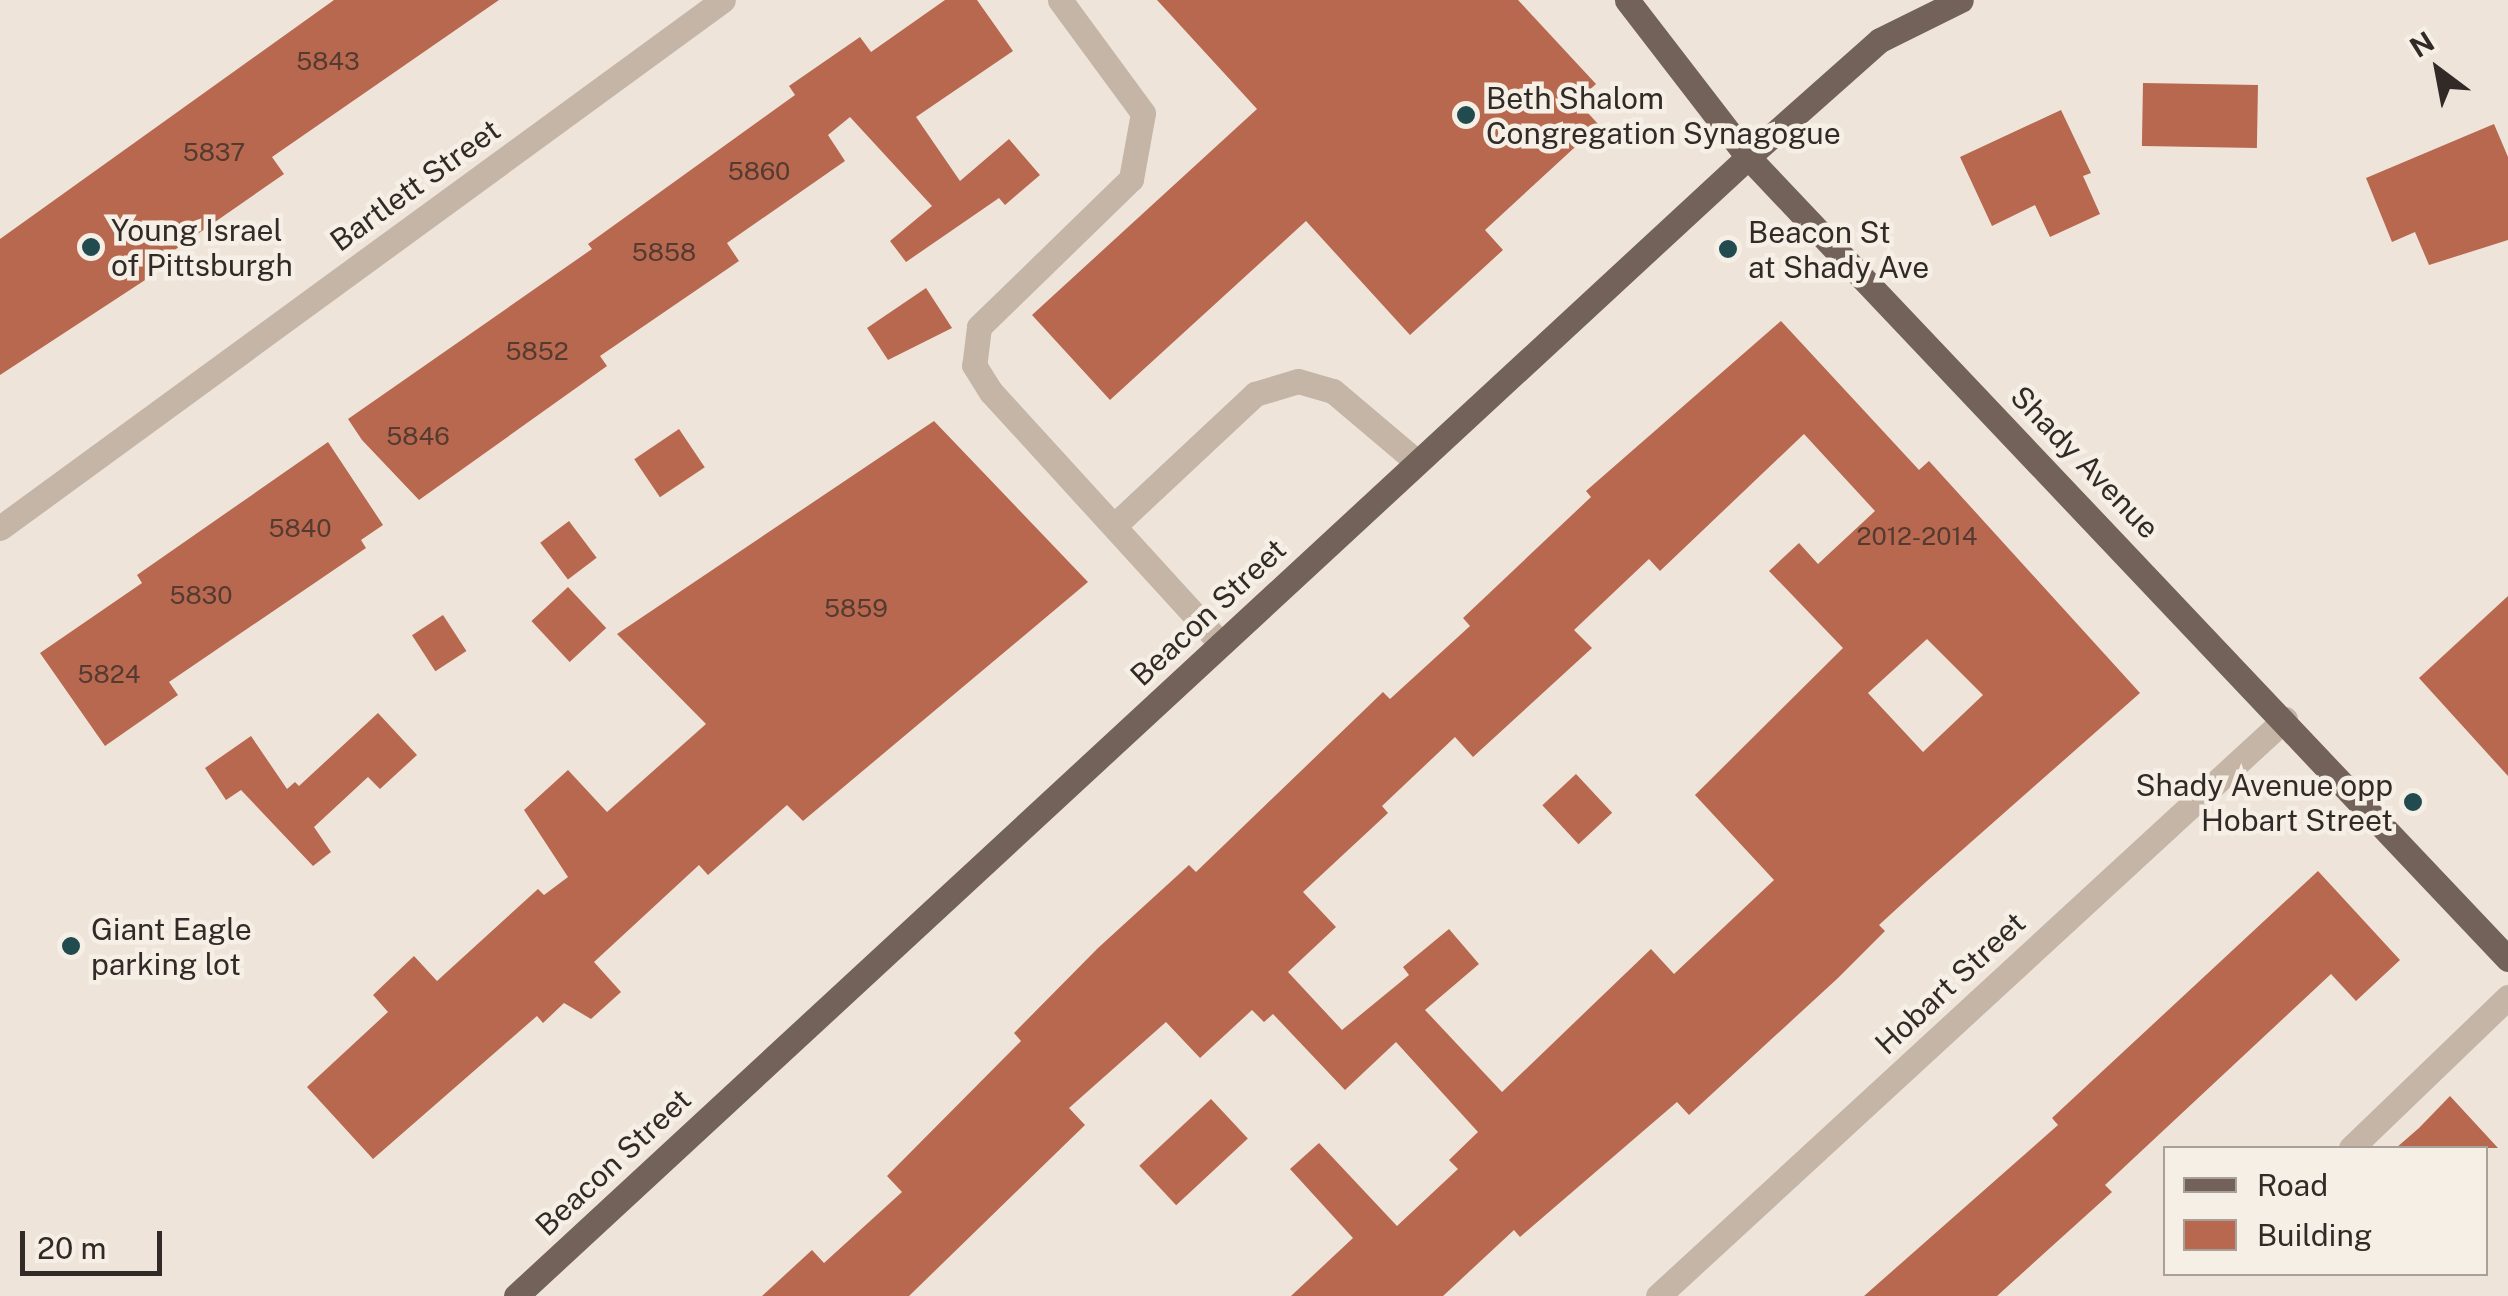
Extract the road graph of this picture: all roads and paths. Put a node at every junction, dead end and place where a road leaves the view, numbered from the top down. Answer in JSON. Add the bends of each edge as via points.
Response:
{"nodes":[{"id":1,"x":722,"y":0,"type":"edge"},
{"id":2,"x":1060,"y":0,"type":"edge"},
{"id":3,"x":1628,"y":0,"type":"edge"},
{"id":4,"x":1962,"y":0,"type":"edge"},
{"id":5,"x":1748,"y":157,"type":"junction"},
{"id":6,"x":1417,"y":462,"type":"junction"},
{"id":7,"x":1115,"y":524,"type":"junction"},
{"id":8,"x":0,"y":528,"type":"edge"},
{"id":9,"x":1221,"y":644,"type":"junction"},
{"id":10,"x":2286,"y":718,"type":"junction"},
{"id":11,"x":2508,"y":959,"type":"edge"},
{"id":12,"x":2508,"y":998,"type":"edge"},
{"id":13,"x":2353,"y":1146,"type":"edge"},
{"id":14,"x":516,"y":1296,"type":"edge"},
{"id":15,"x":1658,"y":1296,"type":"edge"}],
"edges":[{"from":1,"to":8,"type":"street","name":"Bartlett Street"},
{"from":2,"to":7,"type":"street","via":[[1143,114],[1132,178],[980,328],[974,365],[991,392]]},
{"from":3,"to":5,"type":"main road","name":"Shady Avenue"},
{"from":4,"to":5,"type":"main road","name":"Beacon Street","via":[[1880,40]]},
{"from":5,"to":6,"type":"main road","name":"Beacon Street"},
{"from":5,"to":10,"type":"main road","name":"Shady Avenue"},
{"from":6,"to":7,"type":"street","via":[[1333,391],[1298,381],[1255,394]]},
{"from":6,"to":9,"type":"main road","name":"Beacon Street"},
{"from":7,"to":9,"type":"street"},
{"from":9,"to":14,"type":"main road","name":"Beacon Street"},
{"from":10,"to":11,"type":"main road","name":"Shady Avenue"},
{"from":10,"to":15,"type":"street","name":"Hobart Street"},
{"from":12,"to":13,"type":"street"}]}
